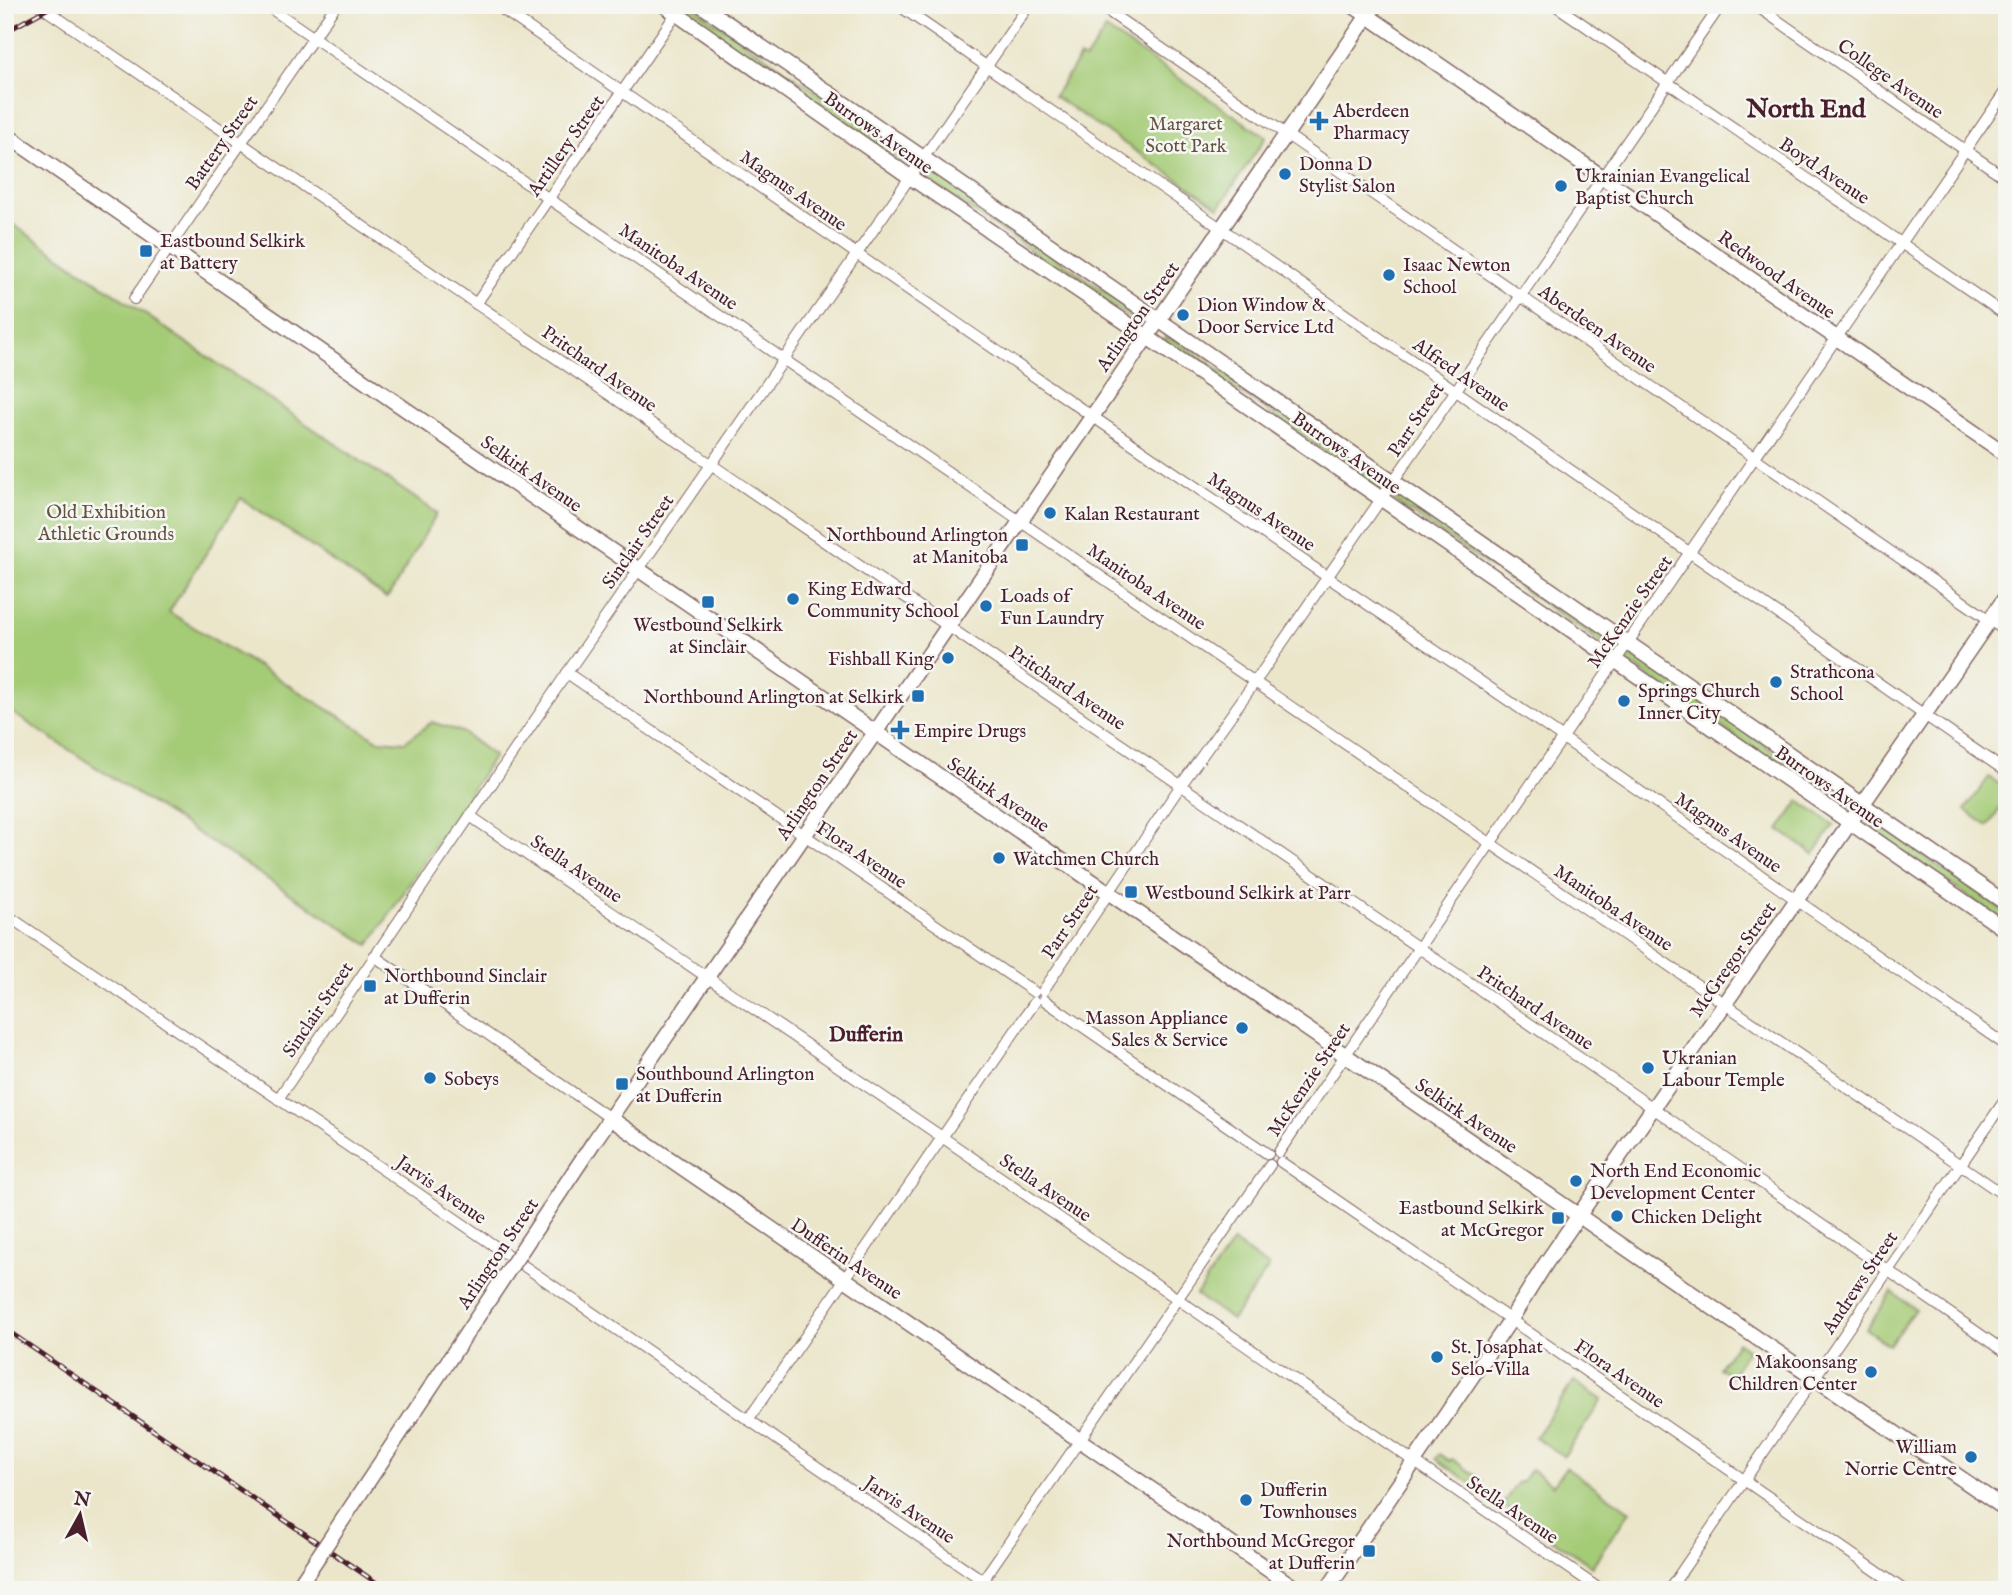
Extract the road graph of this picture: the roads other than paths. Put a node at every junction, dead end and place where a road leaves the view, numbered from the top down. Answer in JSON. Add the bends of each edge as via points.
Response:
{"nodes":[{"id":1,"x":39,"y":5,"type":"edge"},
{"id":2,"x":266,"y":5,"type":"edge"},
{"id":3,"x":336,"y":5,"type":"edge"},
{"id":4,"x":496,"y":5,"type":"edge"},
{"id":5,"x":701,"y":5,"type":"edge"},
{"id":6,"x":898,"y":5,"type":"edge"},
{"id":7,"x":1028,"y":5,"type":"edge"},
{"id":8,"x":1099,"y":5,"type":"edge"},
{"id":9,"x":1352,"y":5,"type":"edge"},
{"id":10,"x":1555,"y":5,"type":"edge"},
{"id":11,"x":1721,"y":5,"type":"edge"},
{"id":12,"x":1755,"y":5,"type":"edge"},
{"id":13,"x":674,"y":8,"type":"edge"},
{"id":14,"x":1371,"y":11,"type":"edge"},
{"id":15,"x":314,"y":38,"type":"junction"},
{"id":16,"x":987,"y":67,"type":"junction"},
{"id":17,"x":1667,"y":83,"type":"junction"},
{"id":18,"x":2007,"y":89,"type":"edge"},
{"id":19,"x":622,"y":92,"type":"junction"},
{"id":20,"x":5,"y":134,"type":"edge"},
{"id":21,"x":1286,"y":134,"type":"junction"},
{"id":22,"x":242,"y":142,"type":"junction"},
{"id":23,"x":1966,"y":151,"type":"junction"},
{"id":24,"x":923,"y":158,"type":"junction"},
{"id":25,"x":1603,"y":176,"type":"junction"},
{"id":26,"x":909,"y":177,"type":"junction"},
{"id":27,"x":2007,"y":179,"type":"edge"},
{"id":28,"x":549,"y":199,"type":"junction"},
{"id":29,"x":1221,"y":229,"type":"junction"},
{"id":30,"x":1902,"y":244,"type":"junction"},
{"id":31,"x":170,"y":247,"type":"junction"},
{"id":32,"x":857,"y":254,"type":"junction"},
{"id":33,"x":1520,"y":296,"type":"junction"},
{"id":34,"x":134,"y":299,"type":"dead end"},
{"id":35,"x":476,"y":304,"type":"junction"},
{"id":36,"x":2007,"y":316,"type":"edge"},
{"id":37,"x":1158,"y":320,"type":"junction"},
{"id":38,"x":1146,"y":337,"type":"junction"},
{"id":39,"x":1837,"y":339,"type":"junction"},
{"id":40,"x":784,"y":359,"type":"junction"},
{"id":41,"x":1455,"y":390,"type":"junction"},
{"id":42,"x":1092,"y":416,"type":"junction"},
{"id":43,"x":2007,"y":455,"type":"edge"},
{"id":44,"x":1755,"y":458,"type":"junction"},
{"id":45,"x":710,"y":466,"type":"junction"},
{"id":46,"x":1394,"y":481,"type":"junction"},
{"id":47,"x":1382,"y":499,"type":"junction"},
{"id":48,"x":1020,"y":521,"type":"junction"},
{"id":49,"x":1691,"y":553,"type":"junction"},
{"id":50,"x":639,"y":570,"type":"junction"},
{"id":51,"x":1328,"y":577,"type":"junction"},
{"id":52,"x":2007,"y":595,"type":"edge"},
{"id":53,"x":1989,"y":620,"type":"junction"},
{"id":54,"x":947,"y":626,"type":"junction"},
{"id":55,"x":2007,"y":632,"type":"edge"},
{"id":56,"x":1628,"y":643,"type":"junction"},
{"id":57,"x":1616,"y":661,"type":"junction"},
{"id":58,"x":566,"y":673,"type":"junction"},
{"id":59,"x":1255,"y":682,"type":"junction"},
{"id":60,"x":1923,"y":714,"type":"junction"},
{"id":61,"x":874,"y":732,"type":"junction"},
{"id":62,"x":1563,"y":738,"type":"junction"},
{"id":63,"x":2007,"y":772,"type":"edge"},
{"id":64,"x":1181,"y":785,"type":"junction"},
{"id":65,"x":1862,"y":805,"type":"junction"},
{"id":66,"x":470,"y":816,"type":"junction"},
{"id":67,"x":1849,"y":823,"type":"junction"},
{"id":68,"x":803,"y":836,"type":"junction"},
{"id":69,"x":1491,"y":844,"type":"junction"},
{"id":70,"x":1109,"y":893,"type":"junction"},
{"id":71,"x":1796,"y":900,"type":"junction"},
{"id":72,"x":2007,"y":904,"type":"edge"},
{"id":73,"x":5,"y":914,"type":"edge"},
{"id":74,"x":2007,"y":931,"type":"edge"},
{"id":75,"x":1418,"y":948,"type":"junction"},
{"id":76,"x":374,"y":956,"type":"junction"},
{"id":77,"x":707,"y":977,"type":"junction"},
{"id":78,"x":1039,"y":997,"type":"junction"},
{"id":79,"x":1725,"y":1004,"type":"junction"},
{"id":80,"x":2007,"y":1046,"type":"edge"},
{"id":81,"x":1346,"y":1055,"type":"junction"},
{"id":82,"x":2007,"y":1097,"type":"edge"},
{"id":83,"x":278,"y":1099,"type":"junction"},
{"id":84,"x":1653,"y":1108,"type":"junction"},
{"id":85,"x":610,"y":1118,"type":"junction"},
{"id":86,"x":942,"y":1138,"type":"junction"},
{"id":87,"x":1275,"y":1158,"type":"junction"},
{"id":88,"x":1960,"y":1166,"type":"junction"},
{"id":89,"x":2007,"y":1197,"type":"edge"},
{"id":90,"x":1579,"y":1215,"type":"junction"},
{"id":91,"x":1888,"y":1270,"type":"junction"},
{"id":92,"x":845,"y":1280,"type":"junction"},
{"id":93,"x":1177,"y":1298,"type":"junction"},
{"id":94,"x":1511,"y":1319,"type":"junction"},
{"id":95,"x":2007,"y":1353,"type":"edge"},
{"id":96,"x":1815,"y":1378,"type":"junction"},
{"id":97,"x":748,"y":1420,"type":"junction"},
{"id":98,"x":1080,"y":1440,"type":"junction"},
{"id":99,"x":1414,"y":1462,"type":"junction"},
{"id":100,"x":1745,"y":1480,"type":"junction"},
{"id":101,"x":2007,"y":1510,"type":"edge"},
{"id":102,"x":983,"y":1580,"type":"junction"},
{"id":103,"x":296,"y":1590,"type":"edge"},
{"id":104,"x":997,"y":1590,"type":"edge"},
{"id":105,"x":1298,"y":1590,"type":"edge"},
{"id":106,"x":1327,"y":1590,"type":"edge"},
{"id":107,"x":1601,"y":1590,"type":"edge"},
{"id":108,"x":1669,"y":1590,"type":"edge"},
{"id":109,"x":1904,"y":1590,"type":"edge"}],
"edges":[{"from":1,"to":22,"type":"street","name":"Pritchard Avenue"},
{"from":2,"to":15,"type":"street","name":"Manitoba Avenue"},
{"from":3,"to":15,"type":"street","name":"Battery Street"},
{"from":4,"to":19,"type":"street","name":"Magnus Avenue"},
{"from":5,"to":24,"type":"main road","name":"Burrows Avenue"},
{"from":6,"to":16,"type":"street","name":"Alfred Avenue"},
{"from":7,"to":16,"type":"street","name":"Sinclair Street"},
{"from":8,"to":21,"type":"street","name":"Aberdeen Avenue"},
{"from":9,"to":14,"type":"main road","name":"Redwood Avenue"},
{"from":10,"to":17,"type":"street","name":"Boyd Avenue"},
{"from":11,"to":17,"type":"street","name":"Parr Street"},
{"from":12,"to":23,"type":"street","name":"College Avenue"},
{"from":13,"to":19,"type":"street","name":"Artillery Street"},
{"from":13,"to":26,"type":"main road","name":"Burrows Avenue"},
{"from":14,"to":21,"type":"main road","name":"Arlington Street"},
{"from":14,"to":25,"type":"main road","name":"Redwood Avenue"},
{"from":15,"to":22,"type":"street","name":"Battery Street"},
{"from":15,"to":28,"type":"street","name":"Manitoba Avenue"},
{"from":16,"to":24,"type":"street","name":"Sinclair Street"},
{"from":16,"to":29,"type":"street","name":"Alfred Avenue"},
{"from":17,"to":25,"type":"street","name":"Parr Street"},
{"from":17,"to":30,"type":"street","name":"Boyd Avenue"},
{"from":18,"to":23,"type":"street","name":"McKenzie Street"},
{"from":19,"to":28,"type":"street","name":"Artillery Street"},
{"from":19,"to":32,"type":"street","name":"Magnus Avenue"},
{"from":20,"to":31,"type":"main road","name":"Selkirk Avenue"},
{"from":21,"to":29,"type":"main road","name":"Arlington Street"},
{"from":21,"to":33,"type":"street","name":"Aberdeen Avenue"},
{"from":22,"to":31,"type":"street","name":"Battery Street"},
{"from":22,"to":35,"type":"street","name":"Pritchard Avenue"},
{"from":23,"to":27,"type":"street","name":"College Avenue"},
{"from":23,"to":30,"type":"street","name":"McKenzie Street"},
{"from":24,"to":26,"type":"street","name":"Sinclair Street"},
{"from":24,"to":37,"type":"main road","name":"Burrows Avenue"},
{"from":25,"to":33,"type":"street","name":"Parr Street"},
{"from":25,"to":39,"type":"main road","name":"Redwood Avenue"},
{"from":26,"to":32,"type":"street","name":"Sinclair Street"},
{"from":26,"to":38,"type":"main road","name":"Burrows Avenue"},
{"from":28,"to":35,"type":"street","name":"Artillery Street"},
{"from":28,"to":40,"type":"street","name":"Manitoba Avenue"},
{"from":29,"to":37,"type":"main road","name":"Arlington Street"},
{"from":29,"to":41,"type":"street","name":"Alfred Avenue"},
{"from":30,"to":36,"type":"street","name":"Boyd Avenue"},
{"from":30,"to":39,"type":"street","name":"McKenzie Street"},
{"from":31,"to":34,"type":"street","name":"Battery Street"},
{"from":31,"to":50,"type":"main road","name":"Selkirk Avenue"},
{"from":32,"to":40,"type":"street","name":"Sinclair Street"},
{"from":32,"to":42,"type":"street","name":"Magnus Avenue"},
{"from":33,"to":41,"type":"street","name":"Parr Street"},
{"from":33,"to":44,"type":"street","name":"Aberdeen Avenue"},
{"from":35,"to":45,"type":"street","name":"Pritchard Avenue"},
{"from":37,"to":38,"type":"main road","name":"Arlington Street"},
{"from":37,"to":46,"type":"main road","name":"Burrows Avenue"},
{"from":38,"to":42,"type":"main road","name":"Arlington Street"},
{"from":38,"to":47,"type":"main road","name":"Burrows Avenue"},
{"from":39,"to":43,"type":"main road","name":"Redwood Avenue"},
{"from":39,"to":44,"type":"street","name":"McKenzie Street"},
{"from":40,"to":45,"type":"street","name":"Sinclair Street"},
{"from":40,"to":48,"type":"street","name":"Manitoba Avenue"},
{"from":41,"to":46,"type":"street","name":"Parr Street"},
{"from":41,"to":49,"type":"street","name":"Alfred Avenue"},
{"from":42,"to":48,"type":"main road","name":"Arlington Street"},
{"from":42,"to":51,"type":"street","name":"Magnus Avenue"},
{"from":44,"to":49,"type":"street","name":"McKenzie Street"},
{"from":44,"to":53,"type":"street","name":"Aberdeen Avenue"},
{"from":45,"to":50,"type":"street","name":"Sinclair Street"},
{"from":45,"to":54,"type":"street","name":"Pritchard Avenue"},
{"from":46,"to":47,"type":"street","name":"Parr Street"},
{"from":46,"to":56,"type":"main road","name":"Burrows Avenue"},
{"from":47,"to":51,"type":"street","name":"Parr Street"},
{"from":47,"to":57,"type":"main road","name":"Burrows Avenue"},
{"from":48,"to":54,"type":"main road","name":"Arlington Street"},
{"from":48,"to":59,"type":"street","name":"Manitoba Avenue"},
{"from":49,"to":56,"type":"street","name":"McKenzie Street"},
{"from":49,"to":60,"type":"street","name":"Alfred Avenue"},
{"from":50,"to":58,"type":"street","name":"Sinclair Street"},
{"from":50,"to":61,"type":"main road","name":"Selkirk Avenue"},
{"from":51,"to":59,"type":"street","name":"Parr Street"},
{"from":51,"to":62,"type":"street","name":"Magnus Avenue"},
{"from":52,"to":53,"type":"main road","name":"McGregor Street"},
{"from":53,"to":55,"type":"street","name":"Aberdeen Avenue"},
{"from":53,"to":60,"type":"main road","name":"McGregor Street"},
{"from":54,"to":61,"type":"main road","name":"Arlington Street"},
{"from":54,"to":64,"type":"street","name":"Pritchard Avenue"},
{"from":56,"to":57,"type":"street","name":"McKenzie Street"},
{"from":56,"to":65,"type":"main road","name":"Burrows Avenue"},
{"from":57,"to":62,"type":"street","name":"McKenzie Street"},
{"from":57,"to":67,"type":"main road","name":"Burrows Avenue"},
{"from":58,"to":66,"type":"street","name":"Sinclair Street"},
{"from":58,"to":68,"type":"street","name":"Flora Avenue"},
{"from":59,"to":64,"type":"street","name":"Parr Street"},
{"from":59,"to":69,"type":"street","name":"Manitoba Avenue"},
{"from":60,"to":63,"type":"street","name":"Alfred Avenue"},
{"from":60,"to":65,"type":"main road","name":"McGregor Street"},
{"from":61,"to":68,"type":"main road","name":"Arlington Street"},
{"from":61,"to":70,"type":"main road","name":"Selkirk Avenue"},
{"from":62,"to":69,"type":"street","name":"McKenzie Street"},
{"from":62,"to":71,"type":"street","name":"Magnus Avenue"},
{"from":64,"to":70,"type":"street","name":"Parr Street"},
{"from":64,"to":75,"type":"street","name":"Pritchard Avenue"},
{"from":65,"to":67,"type":"main road","name":"McGregor Street"},
{"from":65,"to":72,"type":"main road","name":"Burrows Avenue"},
{"from":66,"to":76,"type":"street","name":"Sinclair Street"},
{"from":66,"to":77,"type":"street","name":"Stella Avenue"},
{"from":67,"to":71,"type":"main road","name":"McGregor Street"},
{"from":67,"to":74,"type":"main road","name":"Burrows Avenue"},
{"from":68,"to":77,"type":"main road","name":"Arlington Street"},
{"from":68,"to":78,"type":"street","name":"Flora Avenue"},
{"from":69,"to":75,"type":"street","name":"McKenzie Street"},
{"from":69,"to":79,"type":"street","name":"Manitoba Avenue"},
{"from":70,"to":78,"type":"street","name":"Parr Street"},
{"from":70,"to":81,"type":"main road","name":"Selkirk Avenue"},
{"from":71,"to":79,"type":"main road","name":"McGregor Street"},
{"from":71,"to":80,"type":"street","name":"Magnus Avenue"},
{"from":73,"to":83,"type":"street","name":"Jarvis Avenue"},
{"from":75,"to":81,"type":"street","name":"McKenzie Street"},
{"from":75,"to":84,"type":"street","name":"Pritchard Avenue"},
{"from":76,"to":83,"type":"street","name":"Sinclair Street"},
{"from":76,"to":85,"type":"street","name":"Dufferin Avenue"},
{"from":77,"to":85,"type":"main road","name":"Arlington Street"},
{"from":77,"to":86,"type":"street","name":"Stella Avenue"},
{"from":78,"to":86,"type":"street","name":"Parr Street"},
{"from":78,"to":87,"type":"street","name":"Flora Avenue"},
{"from":79,"to":84,"type":"main road","name":"McGregor Street"},
{"from":79,"to":88,"type":"street","name":"Manitoba Avenue"},
{"from":81,"to":87,"type":"street","name":"McKenzie Street"},
{"from":81,"to":90,"type":"main road","name":"Selkirk Avenue"},
{"from":82,"to":88,"type":"street","name":"Andrews Street"},
{"from":83,"to":97,"type":"street","name":"Jarvis Avenue"},
{"from":84,"to":90,"type":"main road","name":"McGregor Street"},
{"from":84,"to":91,"type":"street","name":"Pritchard Avenue"},
{"from":85,"to":92,"type":"main road","name":"Dufferin Avenue"},
{"from":85,"to":103,"type":"main road","name":"Arlington Street","bridge":true},
{"from":86,"to":92,"type":"street","name":"Parr Street"},
{"from":86,"to":93,"type":"street","name":"Stella Avenue"},
{"from":87,"to":93,"type":"street","name":"McKenzie Street"},
{"from":87,"to":94,"type":"street","name":"Flora Avenue"},
{"from":88,"to":89,"type":"street","name":"Manitoba Avenue"},
{"from":88,"to":91,"type":"street","name":"Andrews Street"},
{"from":90,"to":94,"type":"main road","name":"McGregor Street"},
{"from":90,"to":96,"type":"main road","name":"Selkirk Avenue"},
{"from":91,"to":95,"type":"street","name":"Pritchard Avenue"},
{"from":91,"to":96,"type":"street","name":"Andrews Street"},
{"from":92,"to":97,"type":"street","name":"Parr Street"},
{"from":92,"to":98,"type":"main road","name":"Dufferin Avenue"},
{"from":93,"to":98,"type":"street","name":"McKenzie Street"},
{"from":93,"to":99,"type":"street","name":"Stella Avenue"},
{"from":94,"to":99,"type":"main road","name":"McGregor Street"},
{"from":94,"to":100,"type":"street","name":"Flora Avenue"},
{"from":96,"to":100,"type":"street","name":"Andrews Street"},
{"from":96,"to":101,"type":"main road","name":"Selkirk Avenue"},
{"from":97,"to":102,"type":"street","name":"Jarvis Avenue"},
{"from":98,"to":102,"type":"street","name":"McKenzie Street"},
{"from":98,"to":105,"type":"main road","name":"Dufferin Avenue"},
{"from":99,"to":106,"type":"main road","name":"McGregor Street"},
{"from":99,"to":107,"type":"street","name":"Stella Avenue"},
{"from":100,"to":108,"type":"street","name":"Andrews Street"},
{"from":100,"to":109,"type":"street","name":"Flora Avenue"},
{"from":102,"to":104,"type":"street","name":"Jarvis Avenue"}]}
